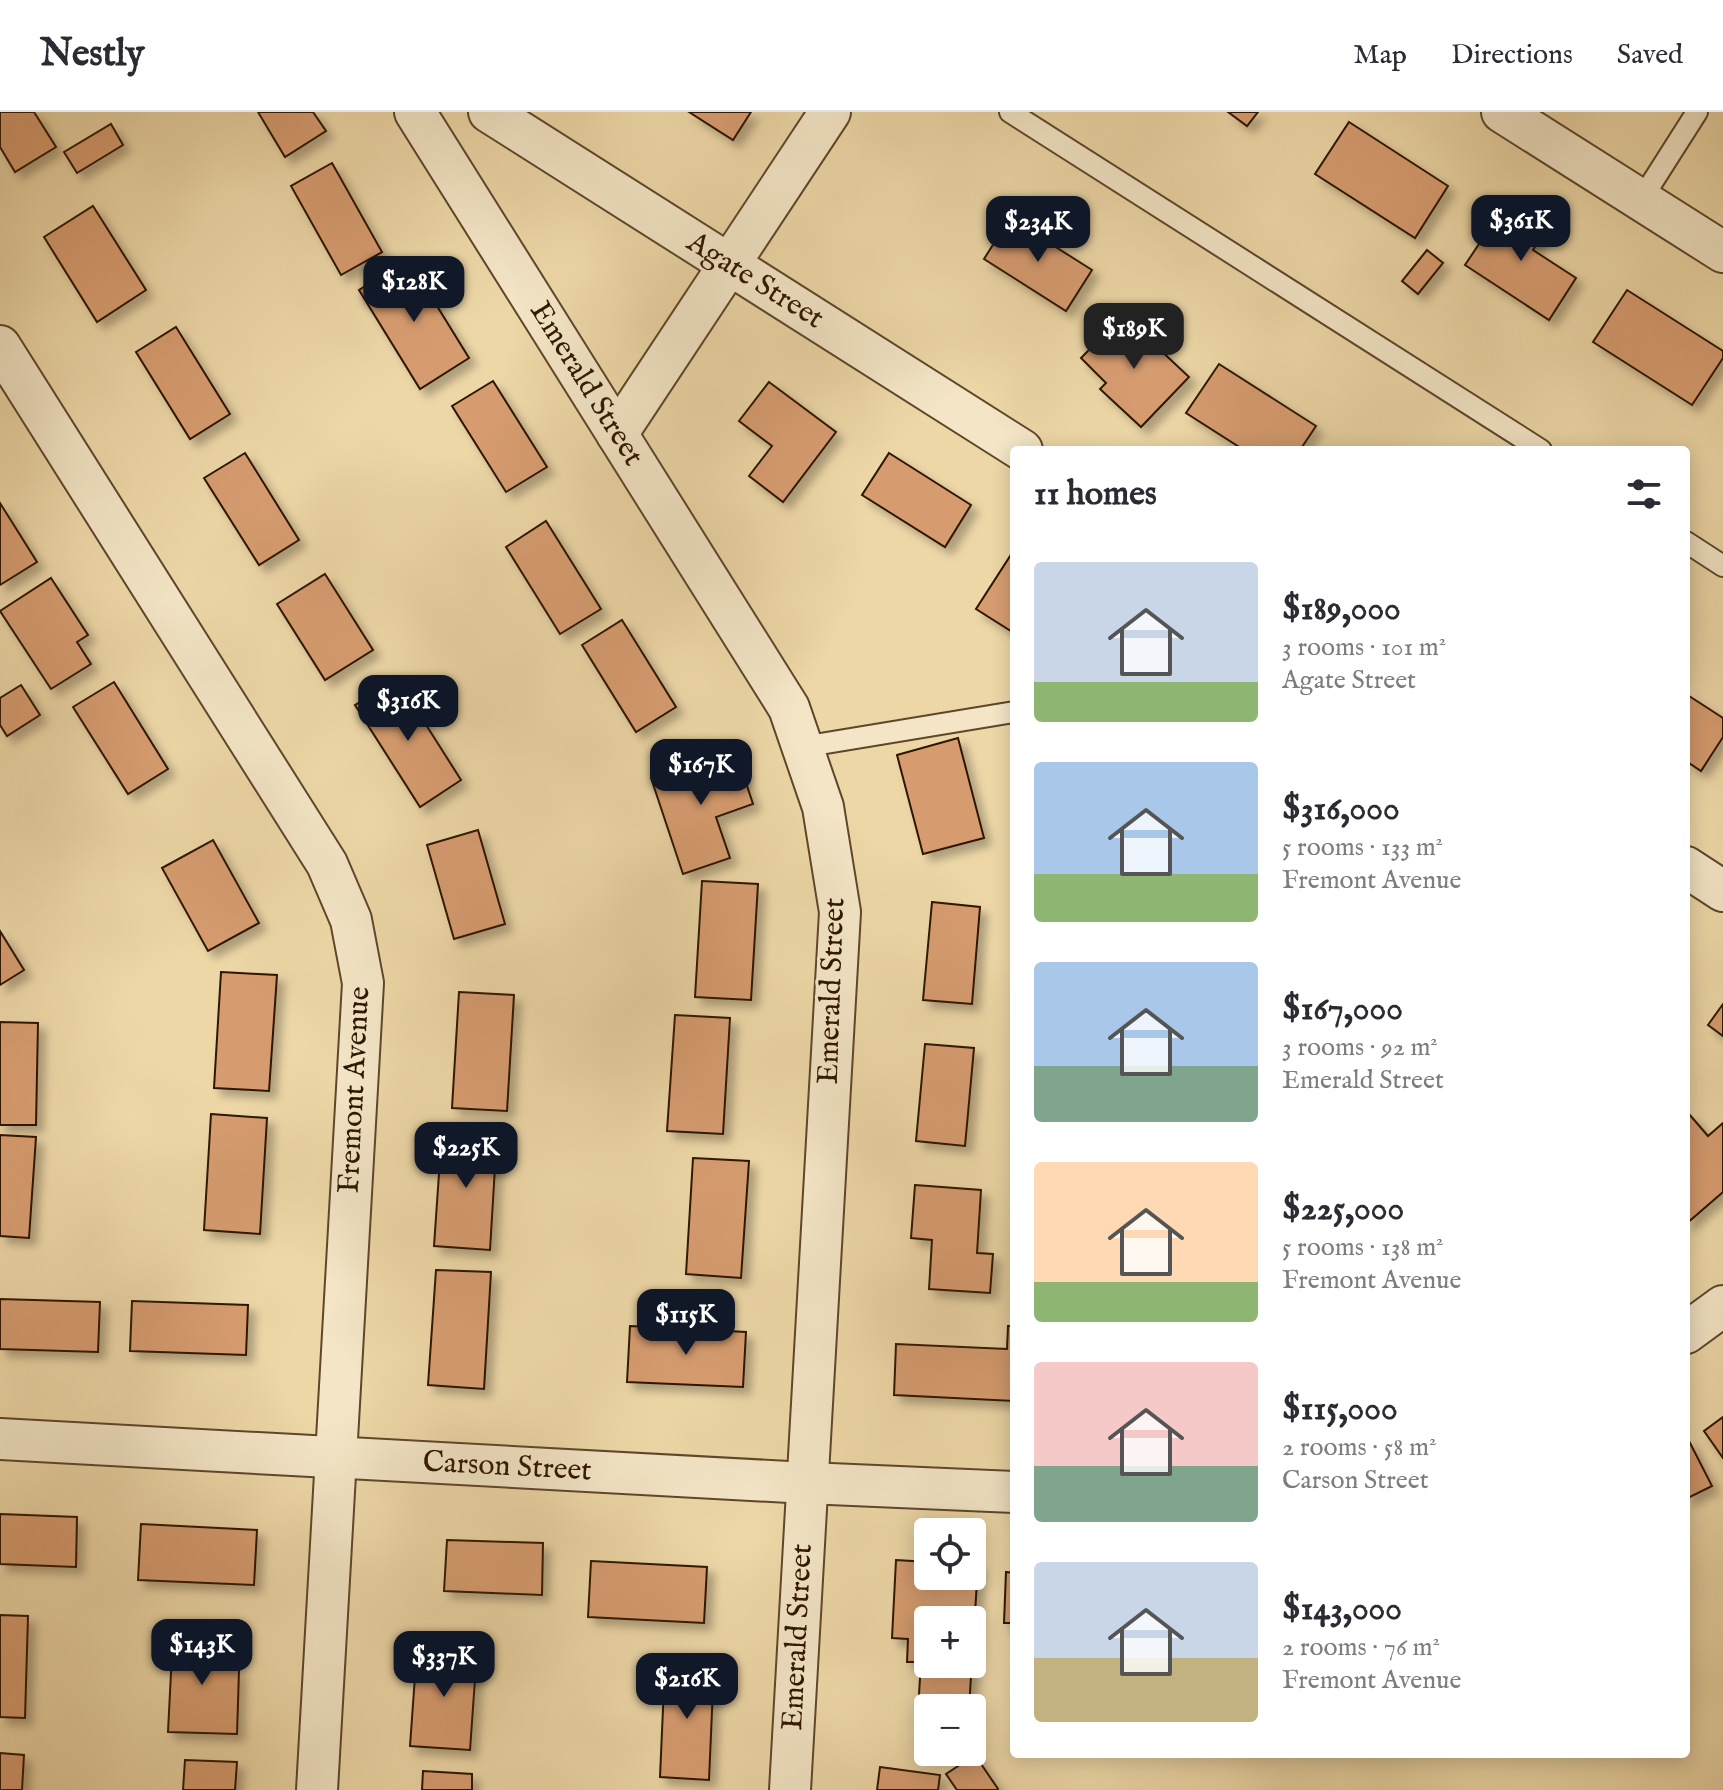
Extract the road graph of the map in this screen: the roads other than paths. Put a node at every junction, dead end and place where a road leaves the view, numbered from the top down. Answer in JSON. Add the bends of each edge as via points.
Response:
{"nodes":[{"id":1,"x":415,"y":112,"type":"edge"},
{"id":2,"x":489,"y":112,"type":"edge"},
{"id":3,"x":830,"y":112,"type":"edge"},
{"id":4,"x":1010,"y":112,"type":"edge"},
{"id":5,"x":1502,"y":112,"type":"edge"},
{"id":6,"x":1697,"y":112,"type":"edge"},
{"id":7,"x":1641,"y":200,"type":"junction"},
{"id":8,"x":1723,"y":252,"type":"edge"},
{"id":9,"x":729,"y":265,"type":"junction"},
{"id":10,"x":0,"y":346,"type":"edge"},
{"id":11,"x":617,"y":434,"type":"junction"},
{"id":12,"x":1016,"y":446,"type":"edge"},
{"id":13,"x":1535,"y":446,"type":"edge"},
{"id":14,"x":1690,"y":545,"type":"edge"},
{"id":15,"x":1723,"y":566,"type":"edge"},
{"id":16,"x":1010,"y":713,"type":"edge"},
{"id":17,"x":802,"y":747,"type":"junction"},
{"id":18,"x":1690,"y":870,"type":"edge"},
{"id":19,"x":1723,"y":891,"type":"edge"},
{"id":20,"x":1723,"y":1306,"type":"edge"},
{"id":21,"x":1690,"y":1330,"type":"edge"},
{"id":22,"x":0,"y":1439,"type":"edge"},
{"id":23,"x":336,"y":1458,"type":"junction"},
{"id":24,"x":807,"y":1483,"type":"junction"},
{"id":25,"x":1010,"y":1492,"type":"edge"},
{"id":26,"x":317,"y":1790,"type":"edge"},
{"id":27,"x":790,"y":1790,"type":"edge"}],
"edges":[{"from":1,"to":11,"type":"street","name":"Emerald Street"},
{"from":2,"to":9,"type":"street","name":"Agate Street"},
{"from":3,"to":9,"type":"street"},
{"from":4,"to":13,"type":"lane"},
{"from":5,"to":7,"type":"street"},
{"from":6,"to":7,"type":"lane"},
{"from":7,"to":8,"type":"street"},
{"from":9,"to":11,"type":"street"},
{"from":9,"to":12,"type":"street","name":"Agate Street"},
{"from":10,"to":23,"type":"street","name":"Fremont Avenue","via":[[327,864],[351,920],[363,983]]},
{"from":11,"to":17,"type":"street","name":"Emerald Street","via":[[789,708]]},
{"from":14,"to":15,"type":"lane"},
{"from":16,"to":17,"type":"lane"},
{"from":17,"to":24,"type":"street","name":"Emerald Street","via":[[823,807],[840,912]]},
{"from":18,"to":19,"type":"street"},
{"from":20,"to":21,"type":"street"},
{"from":22,"to":23,"type":"street","name":"Carson Street"},
{"from":23,"to":24,"type":"street","name":"Carson Street"},
{"from":23,"to":26,"type":"street","name":"Fremont Avenue"},
{"from":24,"to":25,"type":"street","name":"Carson Street"},
{"from":24,"to":27,"type":"street","name":"Emerald Street"}]}
